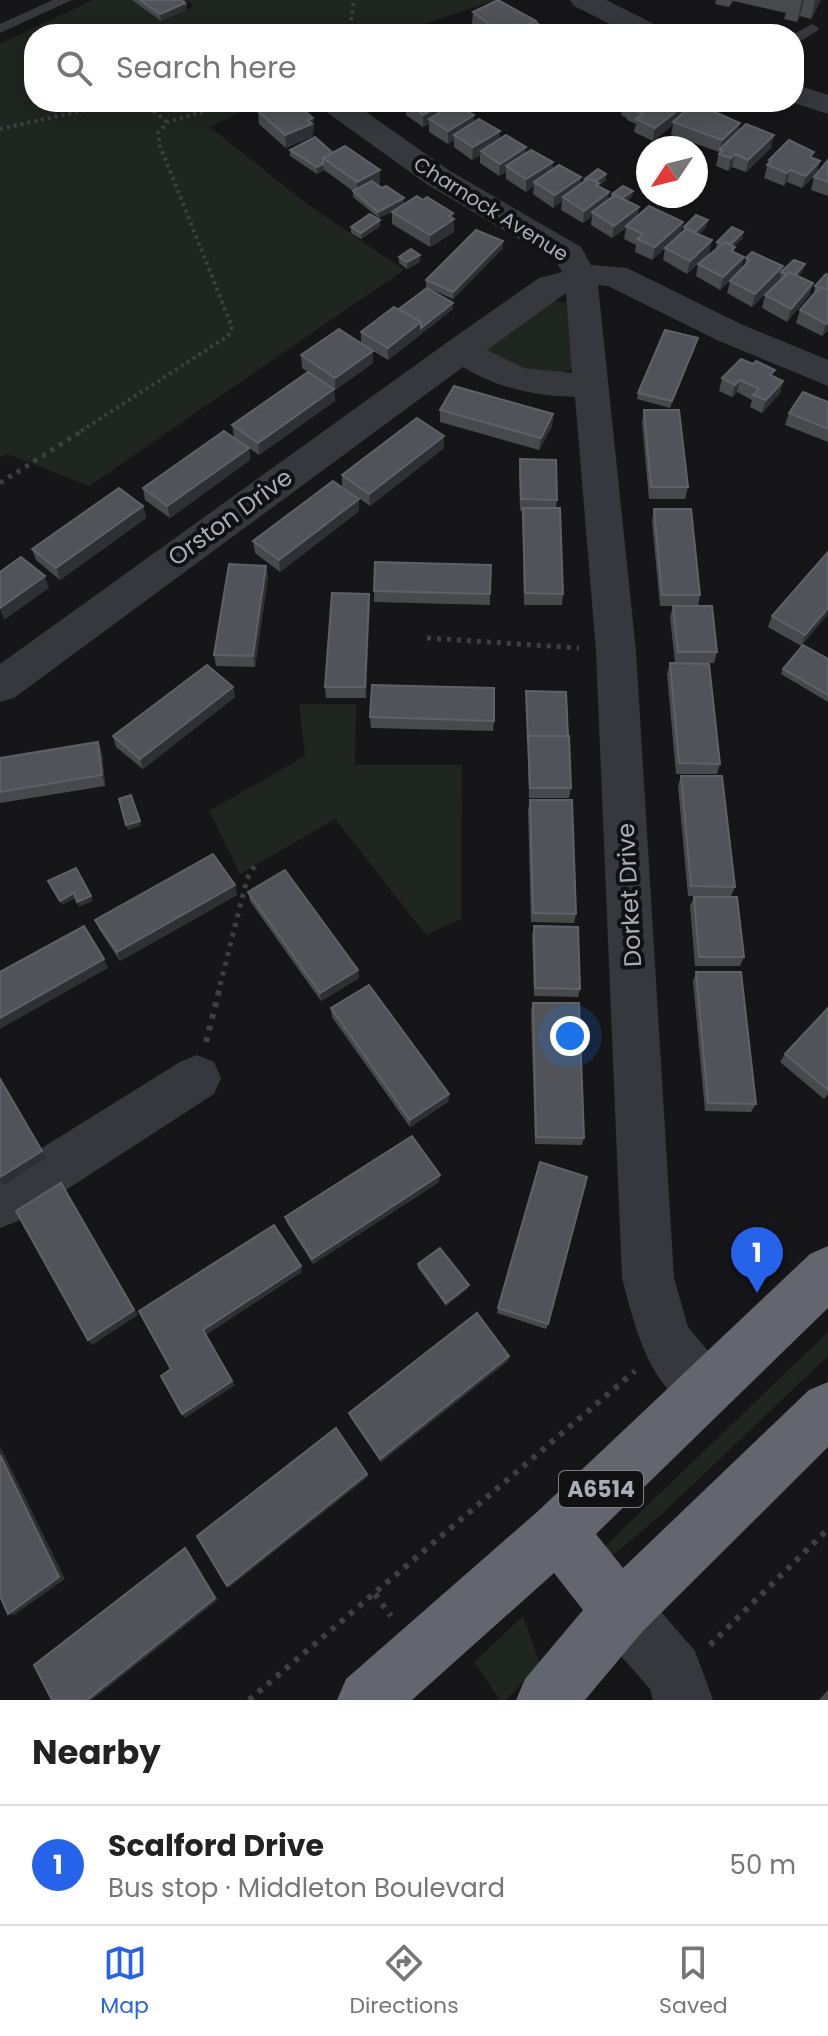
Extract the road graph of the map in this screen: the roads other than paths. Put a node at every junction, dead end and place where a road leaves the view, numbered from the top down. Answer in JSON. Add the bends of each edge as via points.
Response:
{"nodes":[{"id":1,"x":65,"y":0,"type":"edge"},
{"id":2,"x":584,"y":0,"type":"edge"},
{"id":3,"x":632,"y":24,"type":"edge"},
{"id":4,"x":812,"y":28,"type":"dead end"},
{"id":5,"x":0,"y":29,"type":"edge"},
{"id":6,"x":804,"y":34,"type":"edge"},
{"id":7,"x":804,"y":97,"type":"edge"},
{"id":8,"x":828,"y":105,"type":"edge"},
{"id":9,"x":346,"y":112,"type":"edge"},
{"id":10,"x":581,"y":277,"type":"junction"},
{"id":11,"x":461,"y":349,"type":"junction"},
{"id":12,"x":828,"y":374,"type":"edge"},
{"id":13,"x":591,"y":385,"type":"junction"},
{"id":14,"x":0,"y":686,"type":"edge"},
{"id":15,"x":197,"y":1078,"type":"road end"},
{"id":16,"x":0,"y":1203,"type":"edge"},
{"id":17,"x":828,"y":1272,"type":"edge"},
{"id":18,"x":705,"y":1389,"type":"junction"},
{"id":19,"x":828,"y":1409,"type":"edge"},
{"id":20,"x":557,"y":1532,"type":"junction"},
{"id":21,"x":621,"y":1611,"type":"junction"},
{"id":22,"x":691,"y":1677,"type":"edge"},
{"id":23,"x":367,"y":1700,"type":"edge"},
{"id":24,"x":546,"y":1700,"type":"edge"}],
"edges":[{"from":1,"to":5,"type":"lane"},
{"from":2,"to":3,"type":"street"},
{"from":4,"to":6,"type":"lane"},
{"from":7,"to":8,"type":"street"},
{"from":9,"to":10,"type":"street","name":"Charnock Avenue","via":[[439,178],[569,254]]},
{"from":10,"to":11,"type":"street","name":"Orston Drive","via":[[551,286]]},
{"from":10,"to":12,"type":"street","name":"Charnock Avenue","via":[[615,276]]},
{"from":10,"to":13,"type":"street","name":"Dorket Drive"},
{"from":11,"to":13,"type":"street","via":[[515,380]]},
{"from":11,"to":14,"type":"street","name":"Orston Drive"},
{"from":13,"to":18,"type":"street","name":"Dorket Drive","via":[[616,651],[648,1278],[665,1341]]},
{"from":15,"to":16,"type":"street"},
{"from":17,"to":18,"type":"highway","number":"A6514"},
{"from":18,"to":20,"type":"highway","number":"A6514"},
{"from":19,"to":21,"type":"highway"},
{"from":20,"to":21,"type":"highway"},
{"from":20,"to":23,"type":"highway","number":"A6514"},
{"from":21,"to":22,"type":"street","via":[[674,1672]]},
{"from":21,"to":24,"type":"highway"}]}
